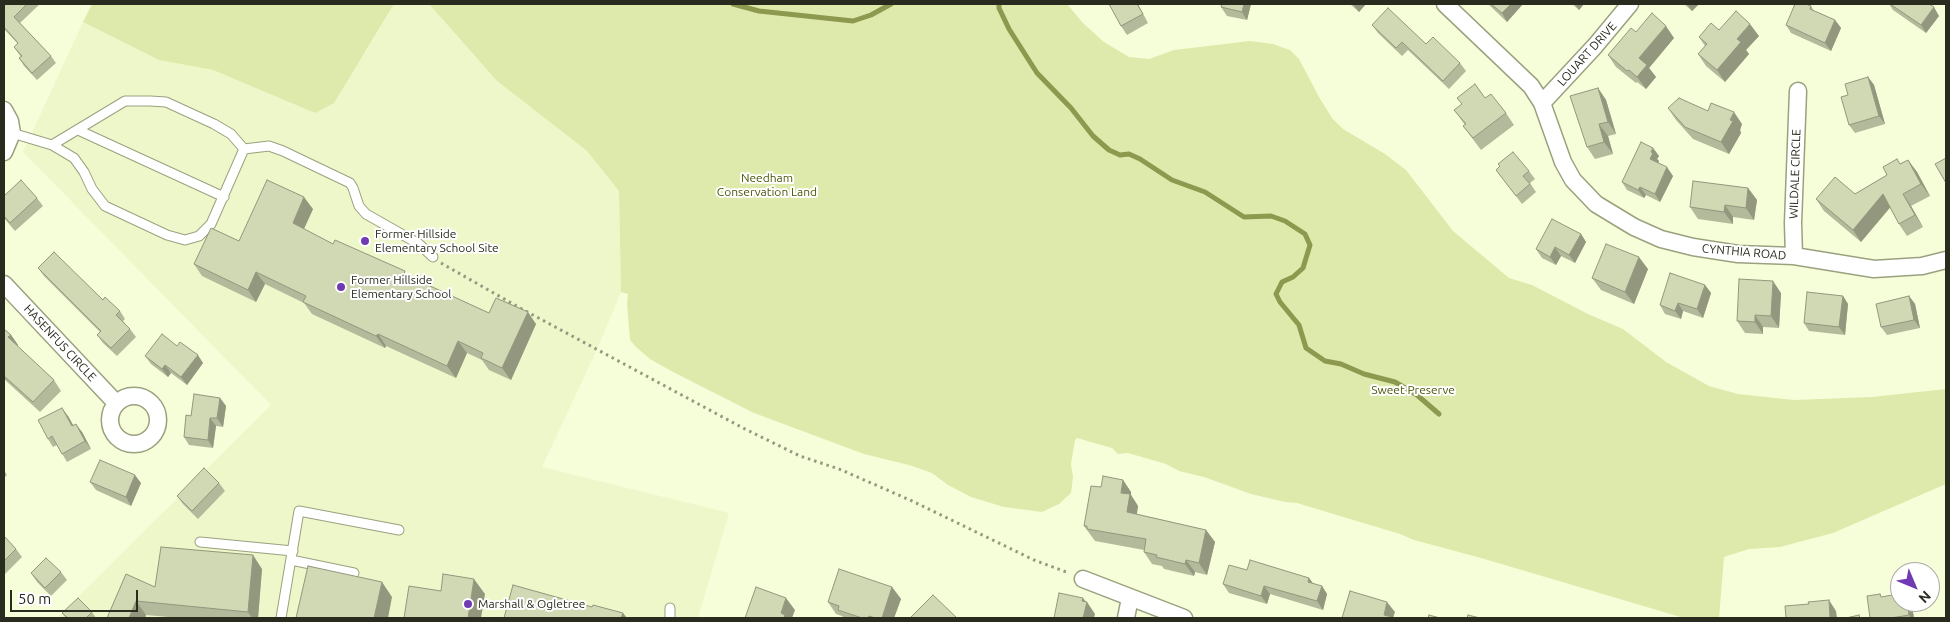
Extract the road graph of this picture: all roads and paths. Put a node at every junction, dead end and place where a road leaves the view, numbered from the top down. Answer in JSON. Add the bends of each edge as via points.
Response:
{"nodes":[{"id":1,"x":1445,"y":4,"type":"edge"},
{"id":2,"x":1630,"y":4,"type":"edge"},
{"id":3,"x":1798,"y":91,"type":"dead end"},
{"id":4,"x":1542,"y":103,"type":"junction"},
{"id":5,"x":4,"y":110,"type":"edge"},
{"id":6,"x":78,"y":130,"type":"junction"},
{"id":7,"x":12,"y":133,"type":"junction"},
{"id":8,"x":52,"y":145,"type":"junction"},
{"id":9,"x":244,"y":149,"type":"junction"},
{"id":10,"x":4,"y":152,"type":"edge"},
{"id":11,"x":224,"y":197,"type":"junction"},
{"id":12,"x":1794,"y":256,"type":"junction"},
{"id":13,"x":433,"y":257,"type":"joint"},
{"id":14,"x":1946,"y":260,"type":"edge"},
{"id":15,"x":4,"y":284,"type":"edge"},
{"id":16,"x":116,"y":403,"type":"dead end"},
{"id":17,"x":399,"y":530,"type":"dead end"},
{"id":18,"x":200,"y":542,"type":"dead end"},
{"id":19,"x":292,"y":555,"type":"junction"},
{"id":20,"x":354,"y":573,"type":"dead end"},
{"id":21,"x":1083,"y":579,"type":"joint"},
{"id":22,"x":1130,"y":598,"type":"junction"},
{"id":23,"x":670,"y":608,"type":"dead end"},
{"id":24,"x":281,"y":618,"type":"edge"},
{"id":25,"x":670,"y":618,"type":"edge"},
{"id":26,"x":1126,"y":618,"type":"edge"},
{"id":27,"x":1184,"y":618,"type":"edge"}],
"edges":[{"from":1,"to":4,"type":"street","name":"CYNTHIA ROAD","via":[[1531,86]]},
{"from":2,"to":4,"type":"street","name":"LOUART DRIVE"},
{"from":3,"to":12,"type":"street","name":"WILDALE CIRCLE"},
{"from":4,"to":12,"type":"street","name":"CYNTHIA ROAD","via":[[1572,180],[1604,209],[1661,239],[1693,247],[1738,254]]},
{"from":5,"to":7,"type":"street"},
{"from":6,"to":8,"type":"lane"},
{"from":6,"to":9,"type":"lane","via":[[125,101],[166,102],[231,134]]},
{"from":6,"to":11,"type":"lane"},
{"from":7,"to":8,"type":"lane"},
{"from":7,"to":10,"type":"street"},
{"from":8,"to":11,"type":"lane","via":[[74,158],[105,206],[167,236],[185,240],[199,236],[211,224]]},
{"from":9,"to":11,"type":"lane"},
{"from":9,"to":13,"type":"lane","via":[[269,146],[350,183],[359,206],[366,214],[419,244]]},
{"from":12,"to":14,"type":"street","name":"CYNTHIA ROAD","via":[[1874,269],[1922,266]]},
{"from":13,"to":21,"type":"path","via":[[520,308],[743,428],[800,456],[910,500],[1034,560]]},
{"from":15,"to":16,"type":"street","name":"HASENFUS CIRCLE"},
{"from":17,"to":19,"type":"lane","via":[[299,511]]},
{"from":18,"to":19,"type":"lane"},
{"from":19,"to":20,"type":"lane"},
{"from":19,"to":24,"type":"lane"},
{"from":21,"to":22,"type":"street"},
{"from":22,"to":26,"type":"street"},
{"from":22,"to":27,"type":"street"},
{"from":23,"to":25,"type":"lane"}]}
